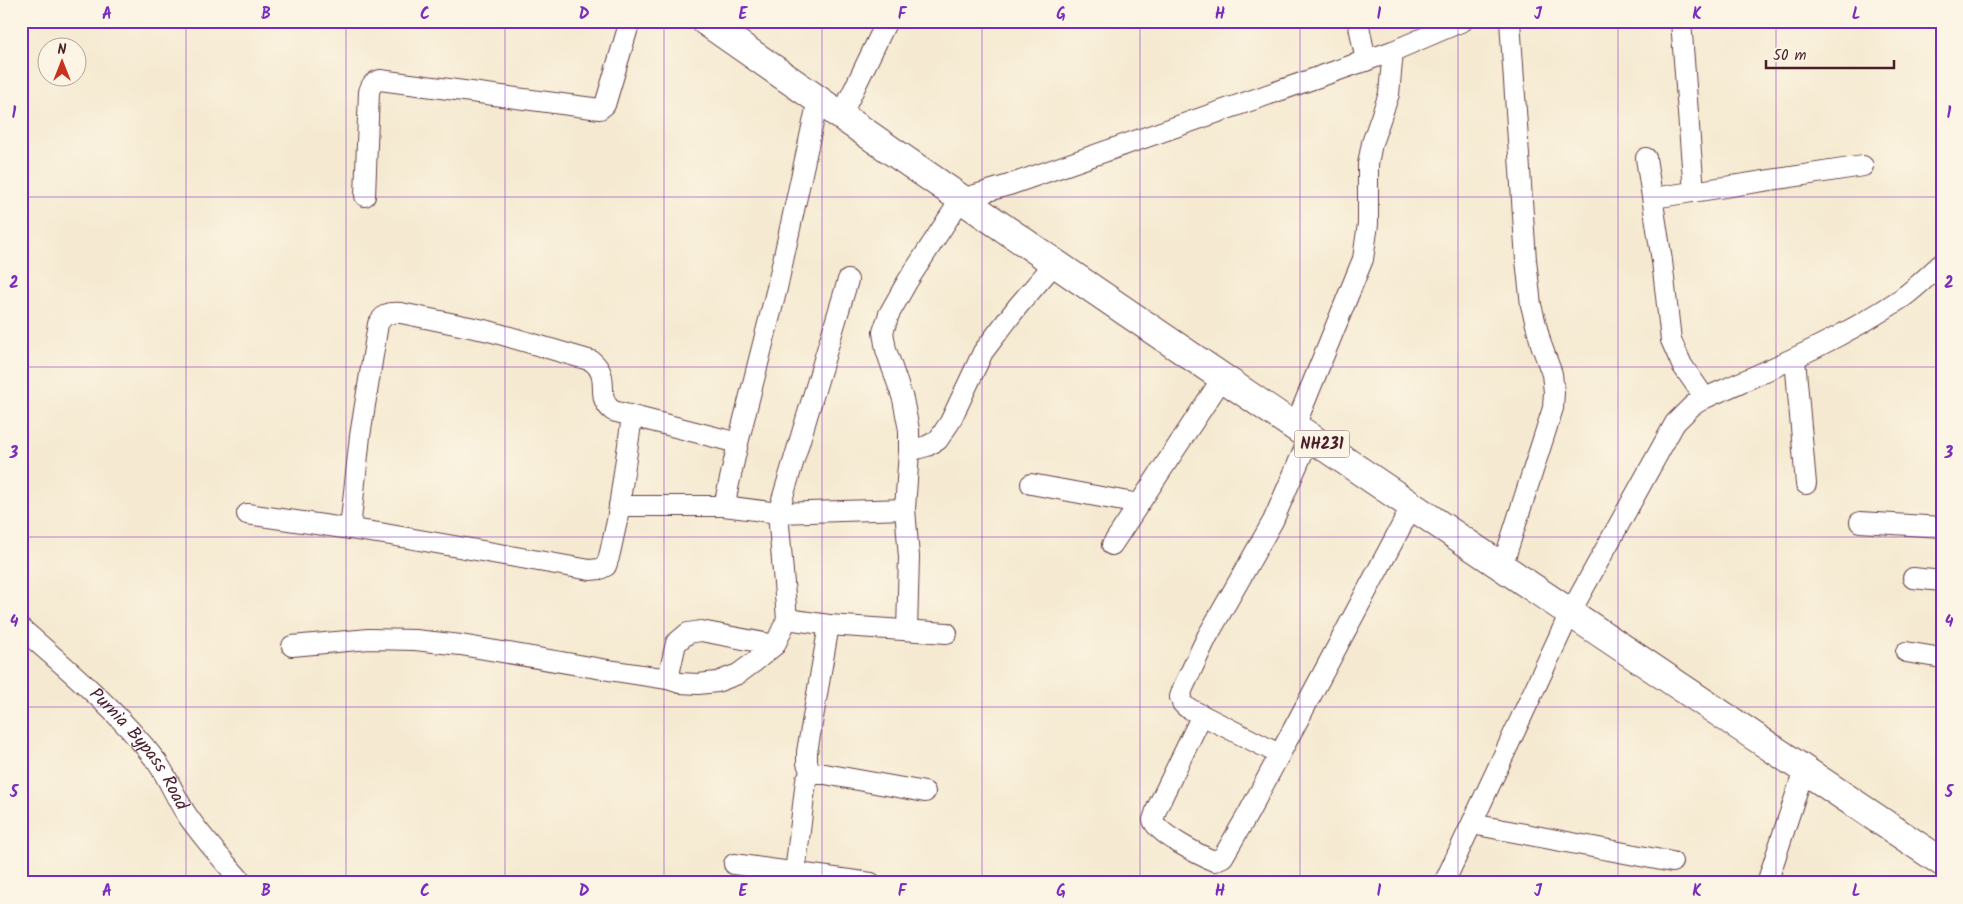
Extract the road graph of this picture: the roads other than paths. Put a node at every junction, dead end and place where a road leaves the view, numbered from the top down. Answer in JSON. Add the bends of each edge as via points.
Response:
{"nodes":[{"id":1,"x":630,"y":21,"type":"edge"},
{"id":2,"x":705,"y":21,"type":"edge"},
{"id":3,"x":887,"y":21,"type":"edge"},
{"id":4,"x":1358,"y":21,"type":"edge"},
{"id":5,"x":1463,"y":21,"type":"edge"},
{"id":6,"x":1510,"y":21,"type":"edge"},
{"id":7,"x":1681,"y":21,"type":"edge"},
{"id":8,"x":1393,"y":51,"type":"junction"},
{"id":9,"x":1366,"y":61,"type":"junction"},
{"id":10,"x":818,"y":100,"type":"junction"},
{"id":11,"x":841,"y":116,"type":"junction"},
{"id":12,"x":1646,"y":158,"type":"dead end"},
{"id":13,"x":1863,"y":166,"type":"dead end"},
{"id":14,"x":1694,"y":192,"type":"junction"},
{"id":15,"x":365,"y":196,"type":"dead end"},
{"id":16,"x":1652,"y":198,"type":"junction"},
{"id":17,"x":960,"y":199,"type":"junction"},
{"id":18,"x":1055,"y":263,"type":"junction"},
{"id":19,"x":1942,"y":263,"type":"edge"},
{"id":20,"x":848,"y":280,"type":"dead end"},
{"id":21,"x":1795,"y":359,"type":"junction"},
{"id":22,"x":1223,"y":378,"type":"junction"},
{"id":23,"x":1705,"y":398,"type":"junction"},
{"id":24,"x":632,"y":418,"type":"junction"},
{"id":25,"x":1302,"y":431,"type":"junction"},
{"id":26,"x":738,"y":443,"type":"junction"},
{"id":27,"x":909,"y":451,"type":"junction"},
{"id":28,"x":1031,"y":484,"type":"dead end"},
{"id":29,"x":1806,"y":484,"type":"dead end"},
{"id":30,"x":1139,"y":504,"type":"junction"},
{"id":31,"x":619,"y":506,"type":"junction"},
{"id":32,"x":724,"y":506,"type":"junction"},
{"id":33,"x":1412,"y":506,"type":"junction"},
{"id":34,"x":905,"y":509,"type":"junction"},
{"id":35,"x":778,"y":513,"type":"junction"},
{"id":36,"x":247,"y":514,"type":"dead end"},
{"id":37,"x":1860,"y":522,"type":"dead end"},
{"id":38,"x":1942,"y":527,"type":"edge"},
{"id":39,"x":350,"y":529,"type":"junction"},
{"id":40,"x":1112,"y":545,"type":"dead end"},
{"id":41,"x":1502,"y":567,"type":"junction"},
{"id":42,"x":1913,"y":578,"type":"dead end"},
{"id":43,"x":1942,"y":581,"type":"edge"},
{"id":44,"x":1570,"y":613,"type":"junction"},
{"id":45,"x":787,"y":619,"type":"junction"},
{"id":46,"x":829,"y":625,"type":"junction"},
{"id":47,"x":21,"y":628,"type":"edge"},
{"id":48,"x":907,"y":630,"type":"junction"},
{"id":49,"x":947,"y":633,"type":"dead end"},
{"id":50,"x":774,"y":645,"type":"junction"},
{"id":51,"x":292,"y":646,"type":"dead end"},
{"id":52,"x":1906,"y":652,"type":"dead end"},
{"id":53,"x":1942,"y":658,"type":"edge"},
{"id":54,"x":668,"y":678,"type":"junction"},
{"id":55,"x":1202,"y":715,"type":"junction"},
{"id":56,"x":1278,"y":754,"type":"junction"},
{"id":57,"x":1804,"y":770,"type":"junction"},
{"id":58,"x":811,"y":774,"type":"junction"},
{"id":59,"x":925,"y":792,"type":"dead end"},
{"id":60,"x":1472,"y":824,"type":"junction"},
{"id":61,"x":1941,"y":856,"type":"edge"},
{"id":62,"x":1672,"y":862,"type":"dead end"},
{"id":63,"x":734,"y":864,"type":"dead end"},
{"id":64,"x":795,"y":873,"type":"junction"},
{"id":65,"x":243,"y":883,"type":"edge"},
{"id":66,"x":871,"y":883,"type":"edge"},
{"id":67,"x":1444,"y":883,"type":"edge"},
{"id":68,"x":1767,"y":883,"type":"edge"}],
"edges":[{"from":1,"to":15,"type":"street","via":[[605,105],[600,109],[375,81],[370,92]]},
{"from":2,"to":10,"type":"highway","number":"NH231"},
{"from":3,"to":11,"type":"street"},
{"from":4,"to":9,"type":"street"},
{"from":5,"to":8,"type":"street"},
{"from":6,"to":41,"type":"street","via":[[1530,305],[1552,374],[1554,392],[1553,408]]},
{"from":7,"to":14,"type":"street"},
{"from":8,"to":9,"type":"street"},
{"from":8,"to":25,"type":"street","via":[[1389,94],[1368,164],[1368,224],[1363,259]]},
{"from":9,"to":17,"type":"street"},
{"from":10,"to":11,"type":"highway","number":"NH231"},
{"from":10,"to":26,"type":"street","via":[[777,288]]},
{"from":11,"to":17,"type":"highway","number":"NH231"},
{"from":12,"to":16,"type":"street"},
{"from":13,"to":14,"type":"street"},
{"from":14,"to":16,"type":"street"},
{"from":16,"to":23,"type":"street","via":[[1671,340],[1682,365]]},
{"from":17,"to":18,"type":"highway","number":"NH231"},
{"from":17,"to":27,"type":"street","via":[[907,282],[889,314],[884,332],[886,350],[903,399]]},
{"from":18,"to":22,"type":"highway","number":"NH231"},
{"from":18,"to":27,"type":"street","via":[[983,352],[938,440]]},
{"from":19,"to":21,"type":"street","via":[[1903,297]]},
{"from":20,"to":35,"type":"street"},
{"from":21,"to":23,"type":"street"},
{"from":21,"to":29,"type":"street"},
{"from":22,"to":25,"type":"highway","number":"NH231"},
{"from":22,"to":30,"type":"street"},
{"from":23,"to":44,"type":"street","via":[[1675,423]]},
{"from":24,"to":26,"type":"street"},
{"from":24,"to":31,"type":"street"},
{"from":24,"to":39,"type":"street","via":[[606,406],[603,376],[592,361],[489,331],[390,312],[383,315],[378,324]]},
{"from":25,"to":33,"type":"highway","number":"NH231"},
{"from":25,"to":55,"type":"street","via":[[1273,521],[1207,637],[1183,688],[1182,703]]},
{"from":26,"to":32,"type":"street"},
{"from":27,"to":34,"type":"street"},
{"from":28,"to":30,"type":"street"},
{"from":30,"to":40,"type":"street"},
{"from":31,"to":32,"type":"street"},
{"from":31,"to":39,"type":"street","via":[[606,566],[590,570]]},
{"from":32,"to":35,"type":"street"},
{"from":33,"to":41,"type":"highway","number":"NH231"},
{"from":33,"to":56,"type":"street"},
{"from":34,"to":35,"type":"street"},
{"from":34,"to":48,"type":"street","via":[[909,556]]},
{"from":35,"to":45,"type":"street"},
{"from":36,"to":39,"type":"street"},
{"from":37,"to":38,"type":"street"},
{"from":41,"to":44,"type":"highway","number":"NH231"},
{"from":42,"to":43,"type":"street"},
{"from":44,"to":57,"type":"highway","number":"NH231"},
{"from":44,"to":60,"type":"street"},
{"from":45,"to":46,"type":"street"},
{"from":45,"to":50,"type":"street"},
{"from":46,"to":48,"type":"street"},
{"from":46,"to":58,"type":"street","via":[[807,752]]},
{"from":47,"to":65,"type":"street","name":"Purnia Bypass Road","via":[[92,691],[136,738],[157,763],[199,832]]},
{"from":48,"to":49,"type":"street"},
{"from":50,"to":54,"type":"street","via":[[754,664],[717,682],[680,683]]},
{"from":50,"to":54,"type":"street","via":[[701,631],[688,633],[676,643]]},
{"from":51,"to":54,"type":"street","via":[[369,639],[415,640]]},
{"from":52,"to":53,"type":"street"},
{"from":55,"to":56,"type":"street"},
{"from":55,"to":56,"type":"street","via":[[1153,820],[1159,829],[1204,857],[1214,861],[1223,857]]},
{"from":57,"to":61,"type":"highway","number":"NH231"},
{"from":57,"to":68,"type":"street"},
{"from":58,"to":59,"type":"street"},
{"from":58,"to":64,"type":"street","via":[[806,780]]},
{"from":60,"to":62,"type":"street"},
{"from":60,"to":67,"type":"street"},
{"from":63,"to":64,"type":"street"},
{"from":64,"to":66,"type":"street"}]}
